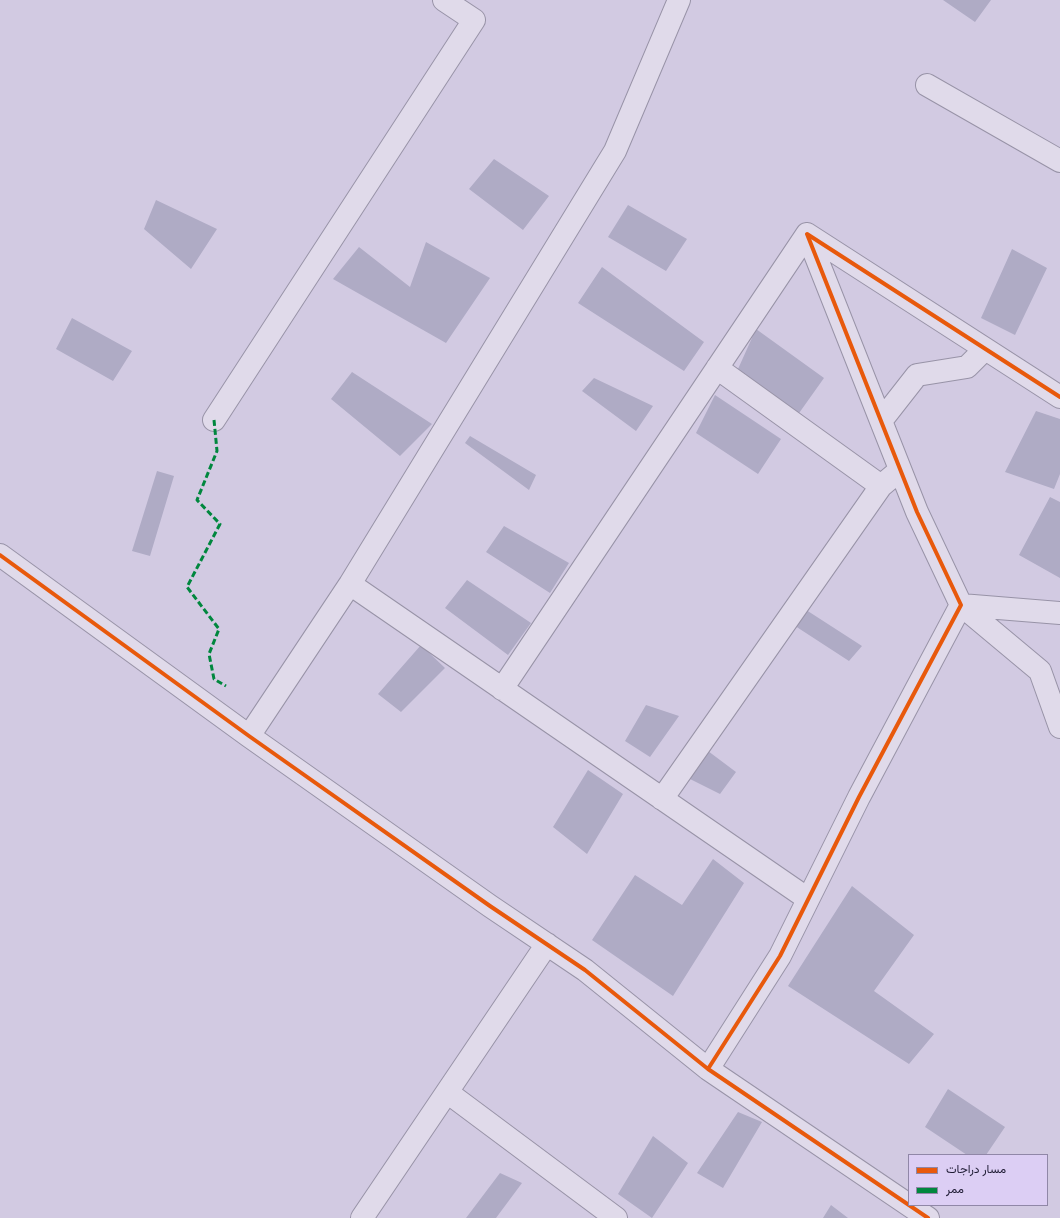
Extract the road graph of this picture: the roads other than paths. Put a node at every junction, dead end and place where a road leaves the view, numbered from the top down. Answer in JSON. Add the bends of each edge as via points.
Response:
{"nodes":[{"id":1,"x":444,"y":0,"type":"edge"},
{"id":2,"x":679,"y":0,"type":"edge"},
{"id":3,"x":927,"y":85,"type":"dead end"},
{"id":4,"x":1060,"y":161,"type":"edge"},
{"id":5,"x":806,"y":234,"type":"junction"},
{"id":6,"x":985,"y":349,"type":"junction"},
{"id":7,"x":717,"y":368,"type":"junction"},
{"id":8,"x":1060,"y":397,"type":"edge"},
{"id":9,"x":214,"y":420,"type":"dead end"},
{"id":10,"x":881,"y":421,"type":"junction"},
{"id":11,"x":900,"y":470,"type":"junction"},
{"id":12,"x":880,"y":486,"type":"junction"},
{"id":13,"x":0,"y":555,"type":"edge"},
{"id":14,"x":350,"y":584,"type":"junction"},
{"id":15,"x":961,"y":605,"type":"junction"},
{"id":16,"x":1060,"y":613,"type":"edge"},
{"id":17,"x":502,"y":689,"type":"junction"},
{"id":18,"x":1060,"y":727,"type":"edge"},
{"id":19,"x":249,"y":736,"type":"junction"},
{"id":20,"x":662,"y":799,"type":"junction"},
{"id":21,"x":808,"y":899,"type":"junction"},
{"id":22,"x":547,"y":944,"type":"junction"},
{"id":23,"x":708,"y":1069,"type":"junction"},
{"id":24,"x":447,"y":1092,"type":"junction"},
{"id":25,"x":908,"y":1204,"type":"edge"},
{"id":26,"x":910,"y":1206,"type":"edge"},
{"id":27,"x":362,"y":1218,"type":"edge"},
{"id":28,"x":616,"y":1218,"type":"edge"},
{"id":29,"x":928,"y":1218,"type":"edge"}],
"edges":[{"from":1,"to":9,"type":"street","via":[[474,20]]},
{"from":2,"to":14,"type":"street","via":[[615,151]]},
{"from":3,"to":4,"type":"street"},
{"from":5,"to":6,"type":"street"},
{"from":5,"to":7,"type":"street"},
{"from":5,"to":10,"type":"street"},
{"from":6,"to":8,"type":"street"},
{"from":6,"to":10,"type":"street","via":[[967,367],[916,375]]},
{"from":7,"to":12,"type":"street"},
{"from":7,"to":17,"type":"street"},
{"from":10,"to":11,"type":"street"},
{"from":11,"to":12,"type":"street"},
{"from":11,"to":15,"type":"street"},
{"from":12,"to":20,"type":"street"},
{"from":13,"to":19,"type":"street"},
{"from":14,"to":17,"type":"street"},
{"from":14,"to":19,"type":"street"},
{"from":15,"to":16,"type":"street"},
{"from":15,"to":18,"type":"street","via":[[1040,672]]},
{"from":15,"to":21,"type":"street"},
{"from":17,"to":20,"type":"street"},
{"from":19,"to":22,"type":"street"},
{"from":20,"to":21,"type":"street"},
{"from":21,"to":23,"type":"street","via":[[780,956]]},
{"from":22,"to":23,"type":"street","via":[[585,970]]},
{"from":22,"to":24,"type":"street"},
{"from":23,"to":25,"type":"street"},
{"from":24,"to":27,"type":"street"},
{"from":24,"to":28,"type":"street"},
{"from":26,"to":29,"type":"street"}]}
